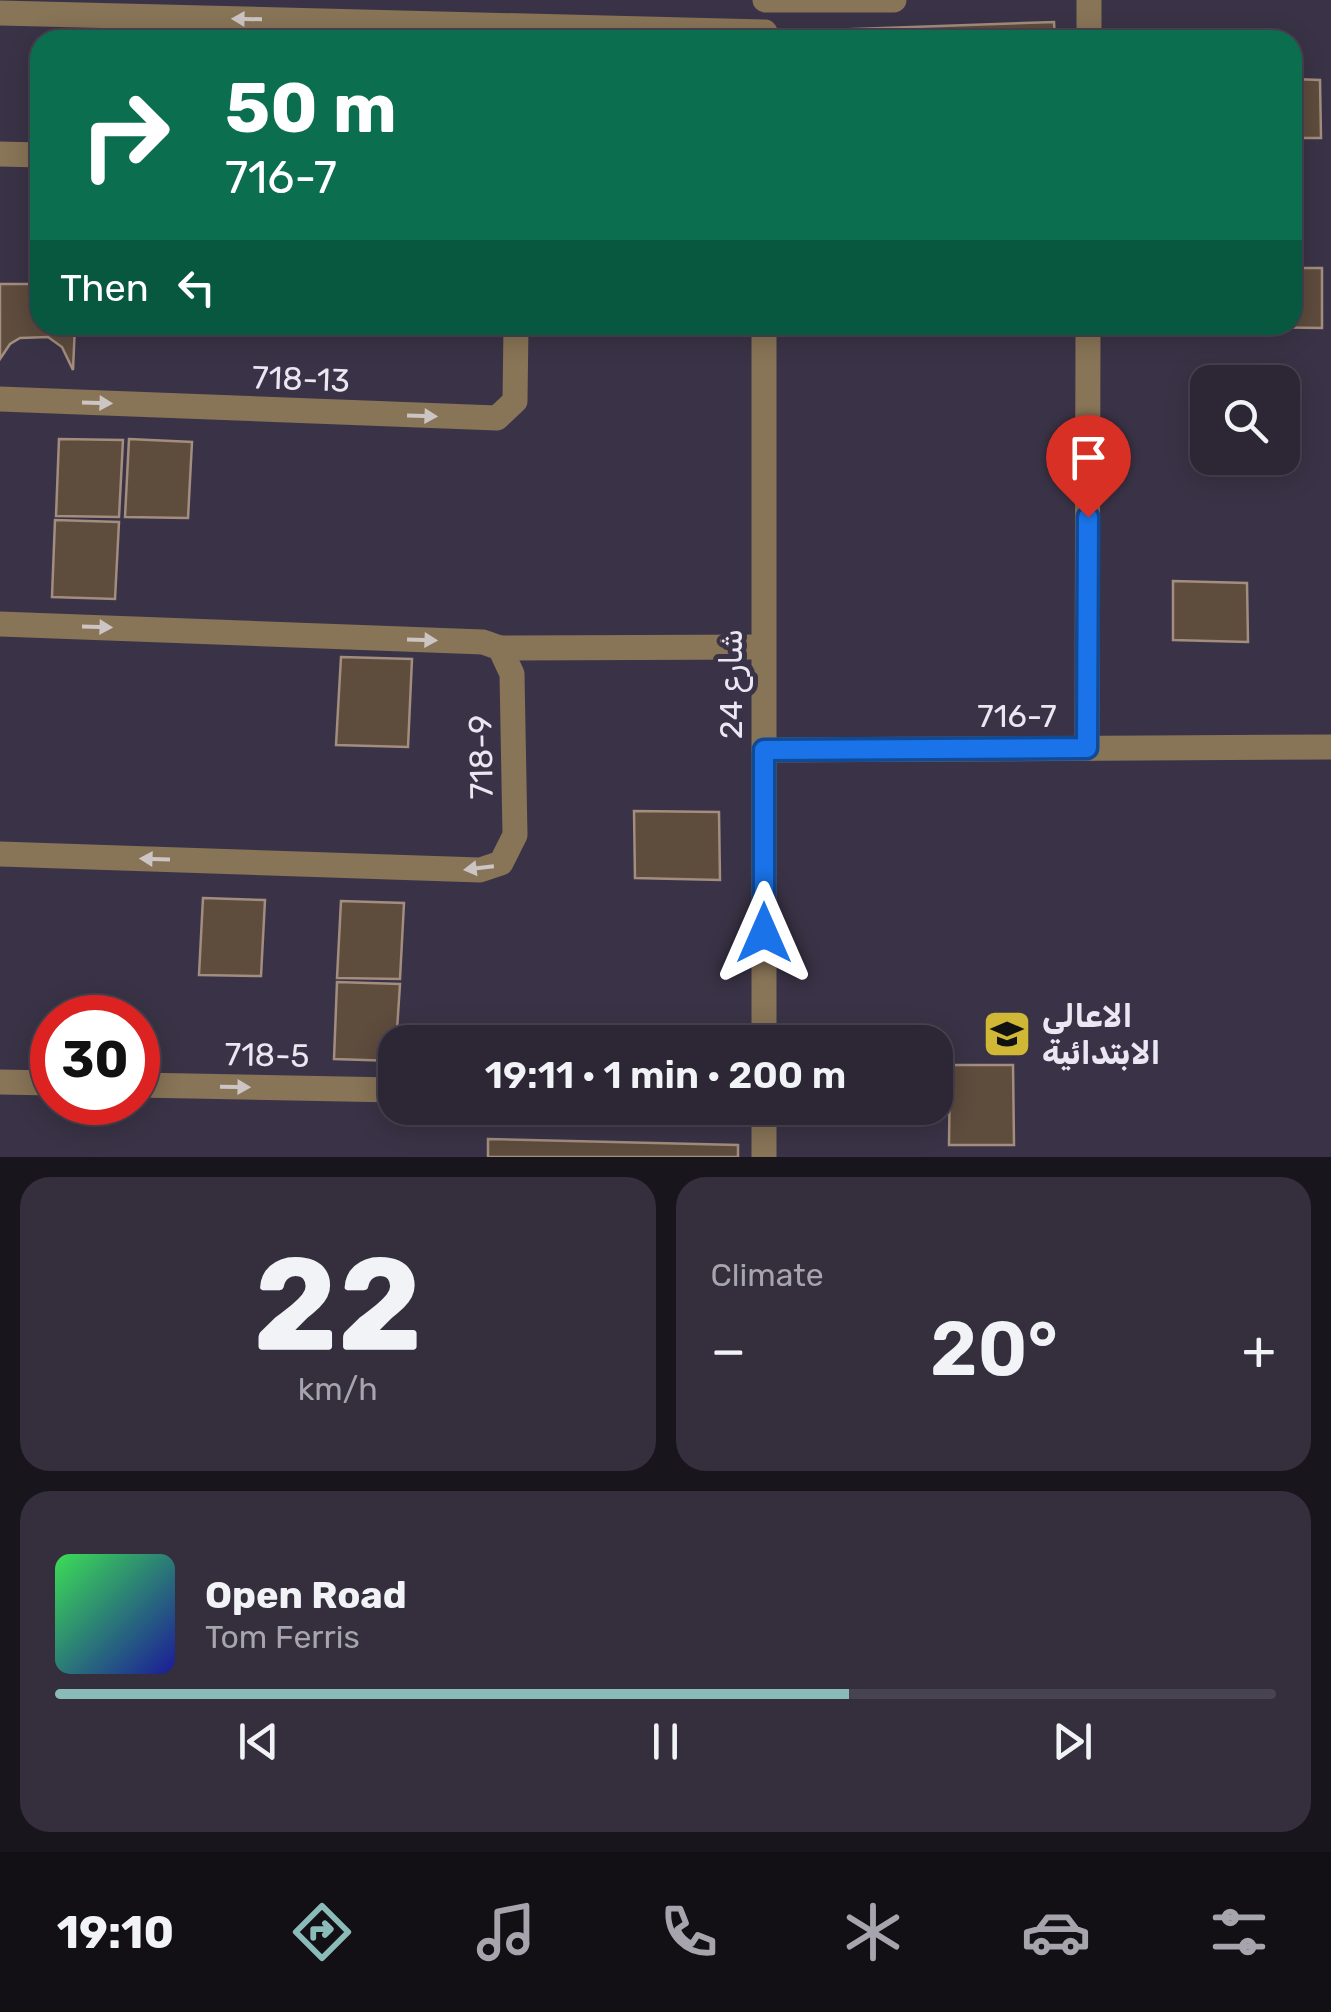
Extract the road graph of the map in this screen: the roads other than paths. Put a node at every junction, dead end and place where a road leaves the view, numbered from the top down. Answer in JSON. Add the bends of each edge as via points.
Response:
{"nodes":[{"id":1,"x":765,"y":0,"type":"edge"},
{"id":2,"x":894,"y":0,"type":"edge"},
{"id":3,"x":1089,"y":0,"type":"edge"},
{"id":4,"x":0,"y":12,"type":"edge"},
{"id":5,"x":574,"y":30,"type":"edge"},
{"id":6,"x":765,"y":30,"type":"edge"},
{"id":7,"x":1089,"y":30,"type":"edge"},
{"id":8,"x":0,"y":154,"type":"edge"},
{"id":9,"x":30,"y":155,"type":"edge"},
{"id":10,"x":516,"y":335,"type":"edge"},
{"id":11,"x":764,"y":335,"type":"edge"},
{"id":12,"x":1088,"y":335,"type":"edge"},
{"id":13,"x":0,"y":400,"type":"edge"},
{"id":14,"x":0,"y":624,"type":"edge"},
{"id":15,"x":763,"y":647,"type":"junction"},
{"id":16,"x":500,"y":648,"type":"junction"},
{"id":17,"x":1331,"y":746,"type":"edge"},
{"id":18,"x":1087,"y":748,"type":"junction"},
{"id":19,"x":764,"y":750,"type":"junction"},
{"id":20,"x":0,"y":854,"type":"edge"},
{"id":21,"x":764,"y":1025,"type":"edge"},
{"id":22,"x":0,"y":1082,"type":"edge"},
{"id":23,"x":30,"y":1083,"type":"edge"},
{"id":24,"x":160,"y":1085,"type":"edge"},
{"id":25,"x":378,"y":1090,"type":"edge"},
{"id":26,"x":764,"y":1125,"type":"edge"},
{"id":27,"x":764,"y":1157,"type":"edge"}],
"edges":[{"from":1,"to":2,"type":"street"},
{"from":1,"to":6,"type":"street"},
{"from":3,"to":7,"type":"street"},
{"from":5,"to":4,"type":"street","one_way":true},
{"from":8,"to":9,"type":"street"},
{"from":13,"to":10,"type":"street","name":"718-13","one_way":true,"via":[[497,418],[516,401]]},
{"from":11,"to":15,"type":"street","name":"شارع 24"},
{"from":12,"to":18,"type":"street"},
{"from":14,"to":16,"type":"street","one_way":true,"via":[[483,642]]},
{"from":15,"to":16,"type":"street"},
{"from":15,"to":19,"type":"street","name":"شارع 24"},
{"from":16,"to":20,"type":"street","name":"718-9","one_way":true,"via":[[512,674],[515,835],[508,856],[491,868]]},
{"from":17,"to":18,"type":"street","name":"716-7"},
{"from":18,"to":19,"type":"street","name":"716-7"},
{"from":19,"to":21,"type":"street","name":"شارع 24"},
{"from":22,"to":23,"type":"street"},
{"from":24,"to":25,"type":"street","name":"718-5","one_way":true},
{"from":26,"to":27,"type":"street"}]}
